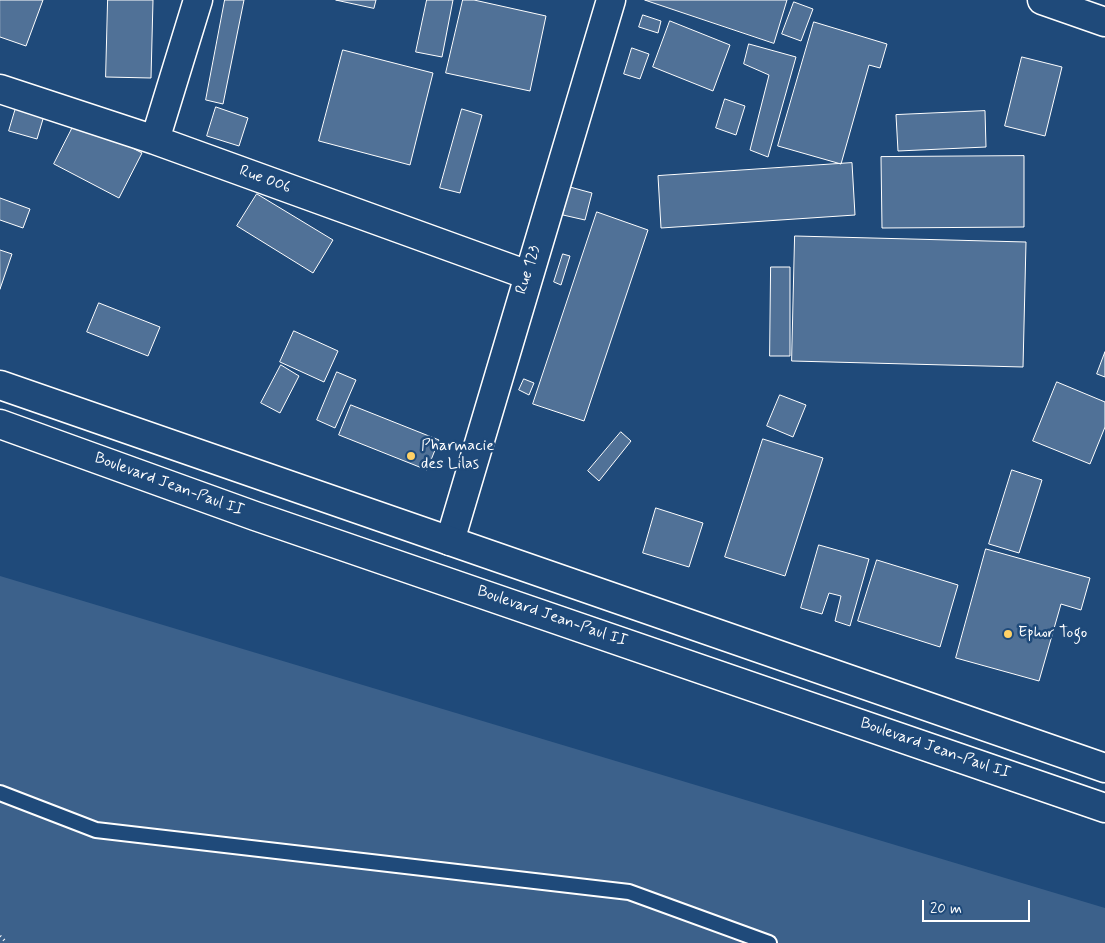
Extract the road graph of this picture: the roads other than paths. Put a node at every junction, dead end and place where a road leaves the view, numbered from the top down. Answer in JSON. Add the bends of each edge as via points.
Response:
{"nodes":[{"id":1,"x":198,"y":0,"type":"edge"},
{"id":2,"x":611,"y":0,"type":"edge"},
{"id":3,"x":1042,"y":0,"type":"edge"},
{"id":4,"x":1105,"y":22,"type":"edge"},
{"id":5,"x":0,"y":89,"type":"edge"},
{"id":6,"x":155,"y":140,"type":"junction"},
{"id":7,"x":528,"y":274,"type":"junction"},
{"id":8,"x":0,"y":385,"type":"edge"},
{"id":9,"x":0,"y":424,"type":"edge"},
{"id":10,"x":450,"y":541,"type":"junction"},
{"id":11,"x":1105,"y":768,"type":"edge"},
{"id":12,"x":0,"y":793,"type":"edge"},
{"id":13,"x":1105,"y":808,"type":"edge"},
{"id":14,"x":769,"y":943,"type":"edge"}],
"edges":[{"from":1,"to":6,"type":"main road"},
{"from":2,"to":7,"type":"main road","name":"Rue 123"},
{"from":3,"to":4,"type":"main road"},
{"from":5,"to":6,"type":"main road","name":"Rue 006"},
{"from":6,"to":7,"type":"main road","name":"Rue 006"},
{"from":7,"to":10,"type":"main road","name":"Rue 123"},
{"from":8,"to":10,"type":"main road"},
{"from":9,"to":13,"type":"main road","name":"Boulevard Jean-Paul II","via":[[255,516]]},
{"from":10,"to":11,"type":"main road"},
{"from":12,"to":14,"type":"lane","via":[[96,830],[629,892]]}]}
